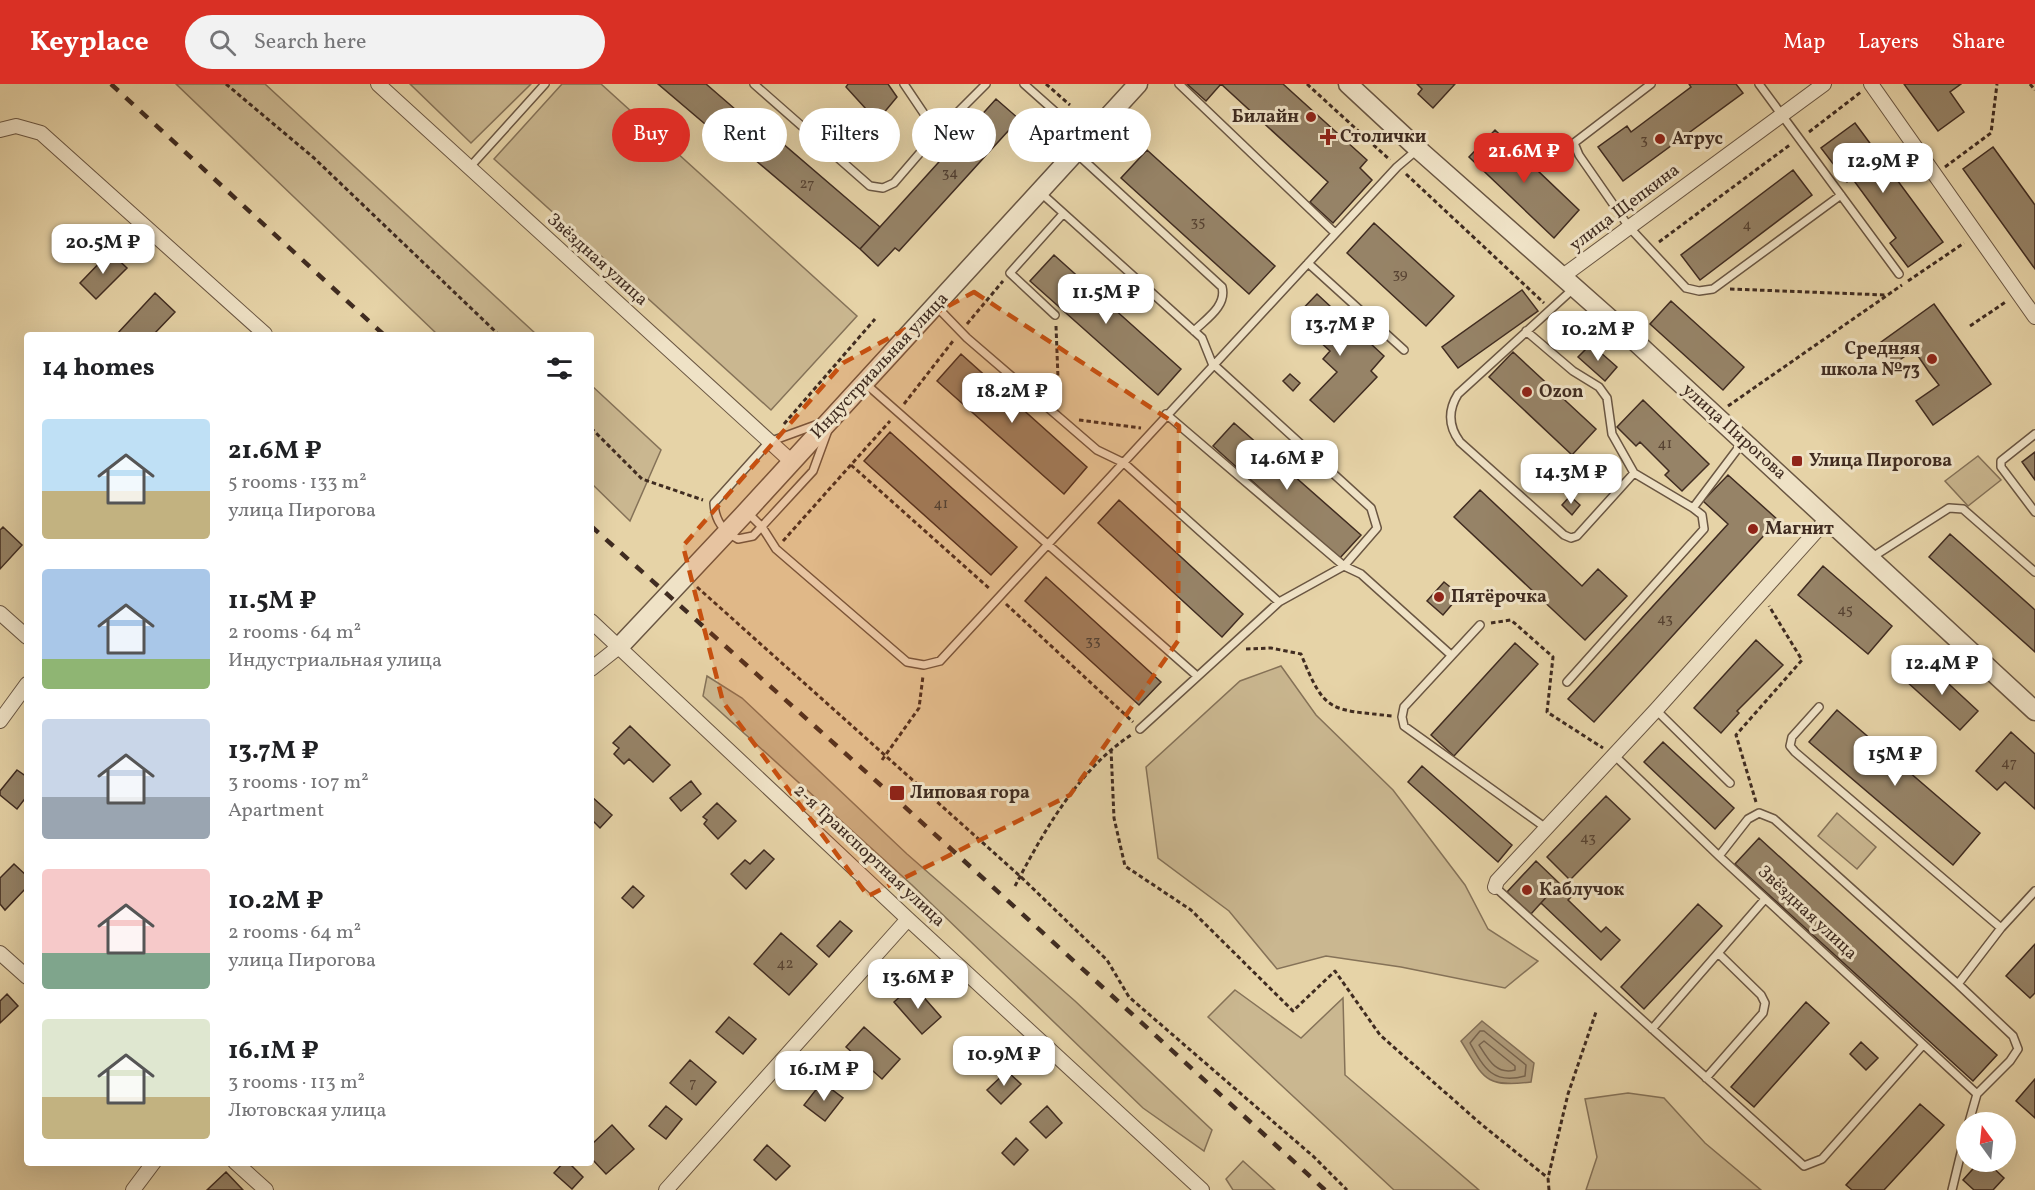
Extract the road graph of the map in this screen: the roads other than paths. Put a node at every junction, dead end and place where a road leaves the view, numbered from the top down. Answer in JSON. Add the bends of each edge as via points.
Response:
{"nodes":[{"id":1,"x":378,"y":84,"type":"edge"},
{"id":2,"x":545,"y":84,"type":"edge"},
{"id":3,"x":754,"y":84,"type":"edge"},
{"id":4,"x":904,"y":84,"type":"edge"},
{"id":5,"x":986,"y":84,"type":"edge"},
{"id":6,"x":1024,"y":84,"type":"edge"},
{"id":7,"x":1138,"y":84,"type":"edge"},
{"id":8,"x":1179,"y":84,"type":"edge"},
{"id":9,"x":1348,"y":84,"type":"edge"},
{"id":10,"x":1651,"y":84,"type":"edge"},
{"id":11,"x":1760,"y":84,"type":"edge"},
{"id":12,"x":1824,"y":84,"type":"edge"},
{"id":13,"x":1871,"y":84,"type":"edge"},
{"id":14,"x":920,"y":108,"type":"edge"},
{"id":15,"x":962,"y":108,"type":"edge"},
{"id":16,"x":1046,"y":108,"type":"edge"},
{"id":17,"x":1116,"y":108,"type":"edge"},
{"id":18,"x":1782,"y":114,"type":"junction"},
{"id":19,"x":0,"y":130,"type":"edge"},
{"id":20,"x":1418,"y":149,"type":"junction"},
{"id":21,"x":912,"y":162,"type":"edge"},
{"id":22,"x":1067,"y":162,"type":"edge"},
{"id":23,"x":1098,"y":162,"type":"edge"},
{"id":24,"x":470,"y":168,"type":"junction"},
{"id":25,"x":1040,"y":192,"type":"junction"},
{"id":26,"x":1841,"y":195,"type":"junction"},
{"id":27,"x":1062,"y":215,"type":"junction"},
{"id":28,"x":1629,"y":227,"type":"junction"},
{"id":29,"x":1335,"y":233,"type":"junction"},
{"id":30,"x":1308,"y":263,"type":"junction"},
{"id":31,"x":1899,"y":274,"type":"dead end"},
{"id":32,"x":1569,"y":281,"type":"junction"},
{"id":33,"x":936,"y":306,"type":"junction"},
{"id":34,"x":1055,"y":315,"type":"road end"},
{"id":35,"x":2035,"y":316,"type":"edge"},
{"id":36,"x":1194,"y":331,"type":"junction"},
{"id":37,"x":1527,"y":331,"type":"junction"},
{"id":38,"x":263,"y":332,"type":"edge"},
{"id":39,"x":1404,"y":350,"type":"dead end"},
{"id":40,"x":1212,"y":363,"type":"junction"},
{"id":41,"x":865,"y":383,"type":"junction"},
{"id":42,"x":1166,"y":414,"type":"junction"},
{"id":43,"x":832,"y":419,"type":"junction"},
{"id":44,"x":2035,"y":434,"type":"edge"},
{"id":45,"x":1744,"y":441,"type":"junction"},
{"id":46,"x":769,"y":442,"type":"junction"},
{"id":47,"x":792,"y":462,"type":"junction"},
{"id":48,"x":1124,"y":464,"type":"junction"},
{"id":49,"x":1634,"y":473,"type":"junction"},
{"id":50,"x":1693,"y":508,"type":"junction"},
{"id":51,"x":746,"y":512,"type":"junction"},
{"id":52,"x":2035,"y":512,"type":"edge"},
{"id":53,"x":1828,"y":518,"type":"junction"},
{"id":54,"x":762,"y":527,"type":"junction"},
{"id":55,"x":726,"y":533,"type":"junction"},
{"id":56,"x":1048,"y":543,"type":"junction"},
{"id":57,"x":1871,"y":558,"type":"junction"},
{"id":58,"x":1344,"y":566,"type":"junction"},
{"id":59,"x":2035,"y":572,"type":"edge"},
{"id":60,"x":1279,"y":602,"type":"junction"},
{"id":61,"x":0,"y":613,"type":"edge"},
{"id":62,"x":594,"y":624,"type":"edge"},
{"id":63,"x":1480,"y":625,"type":"road end"},
{"id":64,"x":24,"y":634,"type":"edge"},
{"id":65,"x":620,"y":646,"type":"junction"},
{"id":66,"x":1451,"y":655,"type":"junction"},
{"id":67,"x":594,"y":667,"type":"edge"},
{"id":68,"x":1197,"y":676,"type":"junction"},
{"id":69,"x":1567,"y":682,"type":"dead end"},
{"id":70,"x":24,"y":688,"type":"edge"},
{"id":71,"x":1820,"y":707,"type":"dead end"},
{"id":72,"x":2034,"y":708,"type":"edge"},
{"id":73,"x":1656,"y":710,"type":"junction"},
{"id":74,"x":0,"y":721,"type":"edge"},
{"id":75,"x":1140,"y":729,"type":"road end"},
{"id":76,"x":1614,"y":755,"type":"junction"},
{"id":77,"x":1730,"y":783,"type":"dead end"},
{"id":78,"x":1546,"y":828,"type":"junction"},
{"id":79,"x":1719,"y":856,"type":"junction"},
{"id":80,"x":1495,"y":887,"type":"joint"},
{"id":81,"x":2035,"y":891,"type":"edge"},
{"id":82,"x":1765,"y":899,"type":"junction"},
{"id":83,"x":908,"y":919,"type":"junction"},
{"id":84,"x":2001,"y":928,"type":"junction"},
{"id":85,"x":0,"y":953,"type":"edge"},
{"id":86,"x":1718,"y":953,"type":"junction"},
{"id":87,"x":24,"y":974,"type":"edge"},
{"id":88,"x":1958,"y":984,"type":"junction"},
{"id":89,"x":1652,"y":1029,"type":"junction"},
{"id":90,"x":1923,"y":1045,"type":"junction"},
{"id":91,"x":1706,"y":1078,"type":"junction"},
{"id":92,"x":1977,"y":1094,"type":"junction"},
{"id":93,"x":1972,"y":1112,"type":"edge"},
{"id":94,"x":151,"y":1166,"type":"edge"},
{"id":95,"x":239,"y":1166,"type":"edge"},
{"id":96,"x":1956,"y":1172,"type":"edge"},
{"id":97,"x":133,"y":1190,"type":"edge"},
{"id":98,"x":266,"y":1190,"type":"edge"},
{"id":99,"x":666,"y":1190,"type":"edge"},
{"id":100,"x":1202,"y":1190,"type":"edge"},
{"id":101,"x":1952,"y":1190,"type":"edge"}],
"edges":[{"from":1,"to":24,"type":"street","name":"Звёздная улица"},
{"from":2,"to":24,"type":"lane"},
{"from":3,"to":21,"type":"lane","via":[[870,186],[883,188],[894,183]]},
{"from":4,"to":14,"type":"lane"},
{"from":5,"to":15,"type":"lane"},
{"from":6,"to":16,"type":"lane"},
{"from":7,"to":17,"type":"street","name":"Индустриальная улица"},
{"from":8,"to":29,"type":"lane"},
{"from":9,"to":20,"type":"street","name":"улица Пирогова"},
{"from":10,"to":28,"type":"lane","via":[[1574,143]]},
{"from":11,"to":18,"type":"lane"},
{"from":12,"to":18,"type":"street","name":"улица Щепкина"},
{"from":13,"to":35,"type":"street"},
{"from":18,"to":26,"type":"lane"},
{"from":18,"to":28,"type":"street","name":"улица Щепкина"},
{"from":19,"to":38,"type":"street","via":[[16,126],[41,134]]},
{"from":20,"to":29,"type":"lane"},
{"from":20,"to":32,"type":"street","name":"улица Пирогова"},
{"from":22,"to":25,"type":"street","name":"Индустриальная улица"},
{"from":23,"to":36,"type":"lane","via":[[1222,287],[1221,304]]},
{"from":24,"to":46,"type":"street","name":"Звёздная улица"},
{"from":25,"to":27,"type":"lane"},
{"from":25,"to":33,"type":"street","name":"Индустриальная улица"},
{"from":26,"to":28,"type":"lane","via":[[1713,289],[1686,288]]},
{"from":26,"to":31,"type":"lane"},
{"from":27,"to":34,"type":"lane","via":[[1010,273]]},
{"from":27,"to":36,"type":"lane"},
{"from":28,"to":32,"type":"street","name":"улица Щепкина"},
{"from":29,"to":30,"type":"lane"},
{"from":30,"to":39,"type":"lane"},
{"from":30,"to":40,"type":"lane"},
{"from":32,"to":37,"type":"lane"},
{"from":32,"to":45,"type":"street","name":"улица Пирогова"},
{"from":33,"to":41,"type":"street","name":"Индустриальная улица"},
{"from":33,"to":48,"type":"lane","via":[[1097,450]]},
{"from":36,"to":40,"type":"lane","via":[[1202,338]]},
{"from":37,"to":49,"type":"lane","via":[[1573,371],[1599,387],[1607,398],[1612,434]]},
{"from":37,"to":49,"type":"lane","via":[[1453,402],[1451,427],[1460,442],[1571,538]]},
{"from":40,"to":42,"type":"lane"},
{"from":40,"to":58,"type":"lane","via":[[1371,508],[1377,528]]},
{"from":41,"to":43,"type":"street","name":"Индустриальная улица"},
{"from":41,"to":56,"type":"lane"},
{"from":42,"to":48,"type":"lane"},
{"from":42,"to":58,"type":"lane"},
{"from":43,"to":46,"type":"lane"},
{"from":43,"to":47,"type":"street","name":"Индустриальная улица"},
{"from":43,"to":54,"type":"lane","via":[[813,471]]},
{"from":44,"to":52,"type":"lane","via":[[2001,461]]},
{"from":45,"to":50,"type":"lane"},
{"from":45,"to":53,"type":"street","name":"улица Пирогова"},
{"from":46,"to":47,"type":"street","name":"Звёздная улица"},
{"from":46,"to":55,"type":"lane","via":[[714,503],[715,516]]},
{"from":47,"to":51,"type":"street","name":"Индустриальная улица"},
{"from":48,"to":56,"type":"lane"},
{"from":48,"to":60,"type":"lane"},
{"from":49,"to":50,"type":"lane"},
{"from":50,"to":69,"type":"lane","via":[[1702,515],[1704,529]]},
{"from":51,"to":54,"type":"lane"},
{"from":51,"to":55,"type":"street","name":"Индустриальная улица"},
{"from":53,"to":57,"type":"street","name":"улица Пирогова"},
{"from":53,"to":73,"type":"street"},
{"from":54,"to":55,"type":"lane","via":[[753,536],[738,539]]},
{"from":54,"to":56,"type":"lane","via":[[776,549],[907,662],[924,665],[940,661]]},
{"from":55,"to":65,"type":"street","name":"Индустриальная улица"},
{"from":56,"to":68,"type":"lane"},
{"from":57,"to":59,"type":"lane","via":[[1949,508],[1957,507]]},
{"from":57,"to":72,"type":"street","name":"улица Пирогова"},
{"from":58,"to":60,"type":"lane"},
{"from":58,"to":66,"type":"lane","via":[[1361,574]]},
{"from":60,"to":68,"type":"lane"},
{"from":61,"to":64,"type":"street"},
{"from":62,"to":65,"type":"street","name":"2-я Транспортная улица"},
{"from":63,"to":66,"type":"lane"},
{"from":65,"to":67,"type":"street"},
{"from":65,"to":83,"type":"street","name":"2-я Транспортная улица"},
{"from":66,"to":78,"type":"lane","via":[[1404,707],[1404,726]]},
{"from":68,"to":75,"type":"lane"},
{"from":70,"to":74,"type":"street"},
{"from":71,"to":84,"type":"lane","via":[[1792,737],[1790,746]]},
{"from":73,"to":76,"type":"street"},
{"from":73,"to":77,"type":"lane"},
{"from":76,"to":78,"type":"street"},
{"from":76,"to":79,"type":"lane","name":"Звёздная улица"},
{"from":78,"to":80,"type":"street"},
{"from":79,"to":82,"type":"lane","name":"Звёздная улица"},
{"from":79,"to":88,"type":"lane","via":[[1748,819],[1759,813],[1774,819]]},
{"from":80,"to":89,"type":"lane"},
{"from":81,"to":84,"type":"lane"},
{"from":82,"to":86,"type":"lane"},
{"from":82,"to":90,"type":"lane","name":"Звёздная улица"},
{"from":83,"to":99,"type":"street"},
{"from":83,"to":100,"type":"street","name":"2-я Транспортная улица"},
{"from":84,"to":88,"type":"lane"},
{"from":85,"to":87,"type":"street"},
{"from":86,"to":89,"type":"lane"},
{"from":86,"to":91,"type":"lane","via":[[1761,995],[1765,1004],[1763,1012]]},
{"from":88,"to":92,"type":"lane","via":[[2013,1036],[2018,1049]]},
{"from":89,"to":91,"type":"lane"},
{"from":90,"to":91,"type":"lane","via":[[1822,1159],[1804,1166]]},
{"from":90,"to":92,"type":"lane","name":"Звёздная улица"},
{"from":92,"to":93,"type":"lane"},
{"from":94,"to":97,"type":"street"},
{"from":95,"to":98,"type":"street"},
{"from":96,"to":101,"type":"lane"}]}
